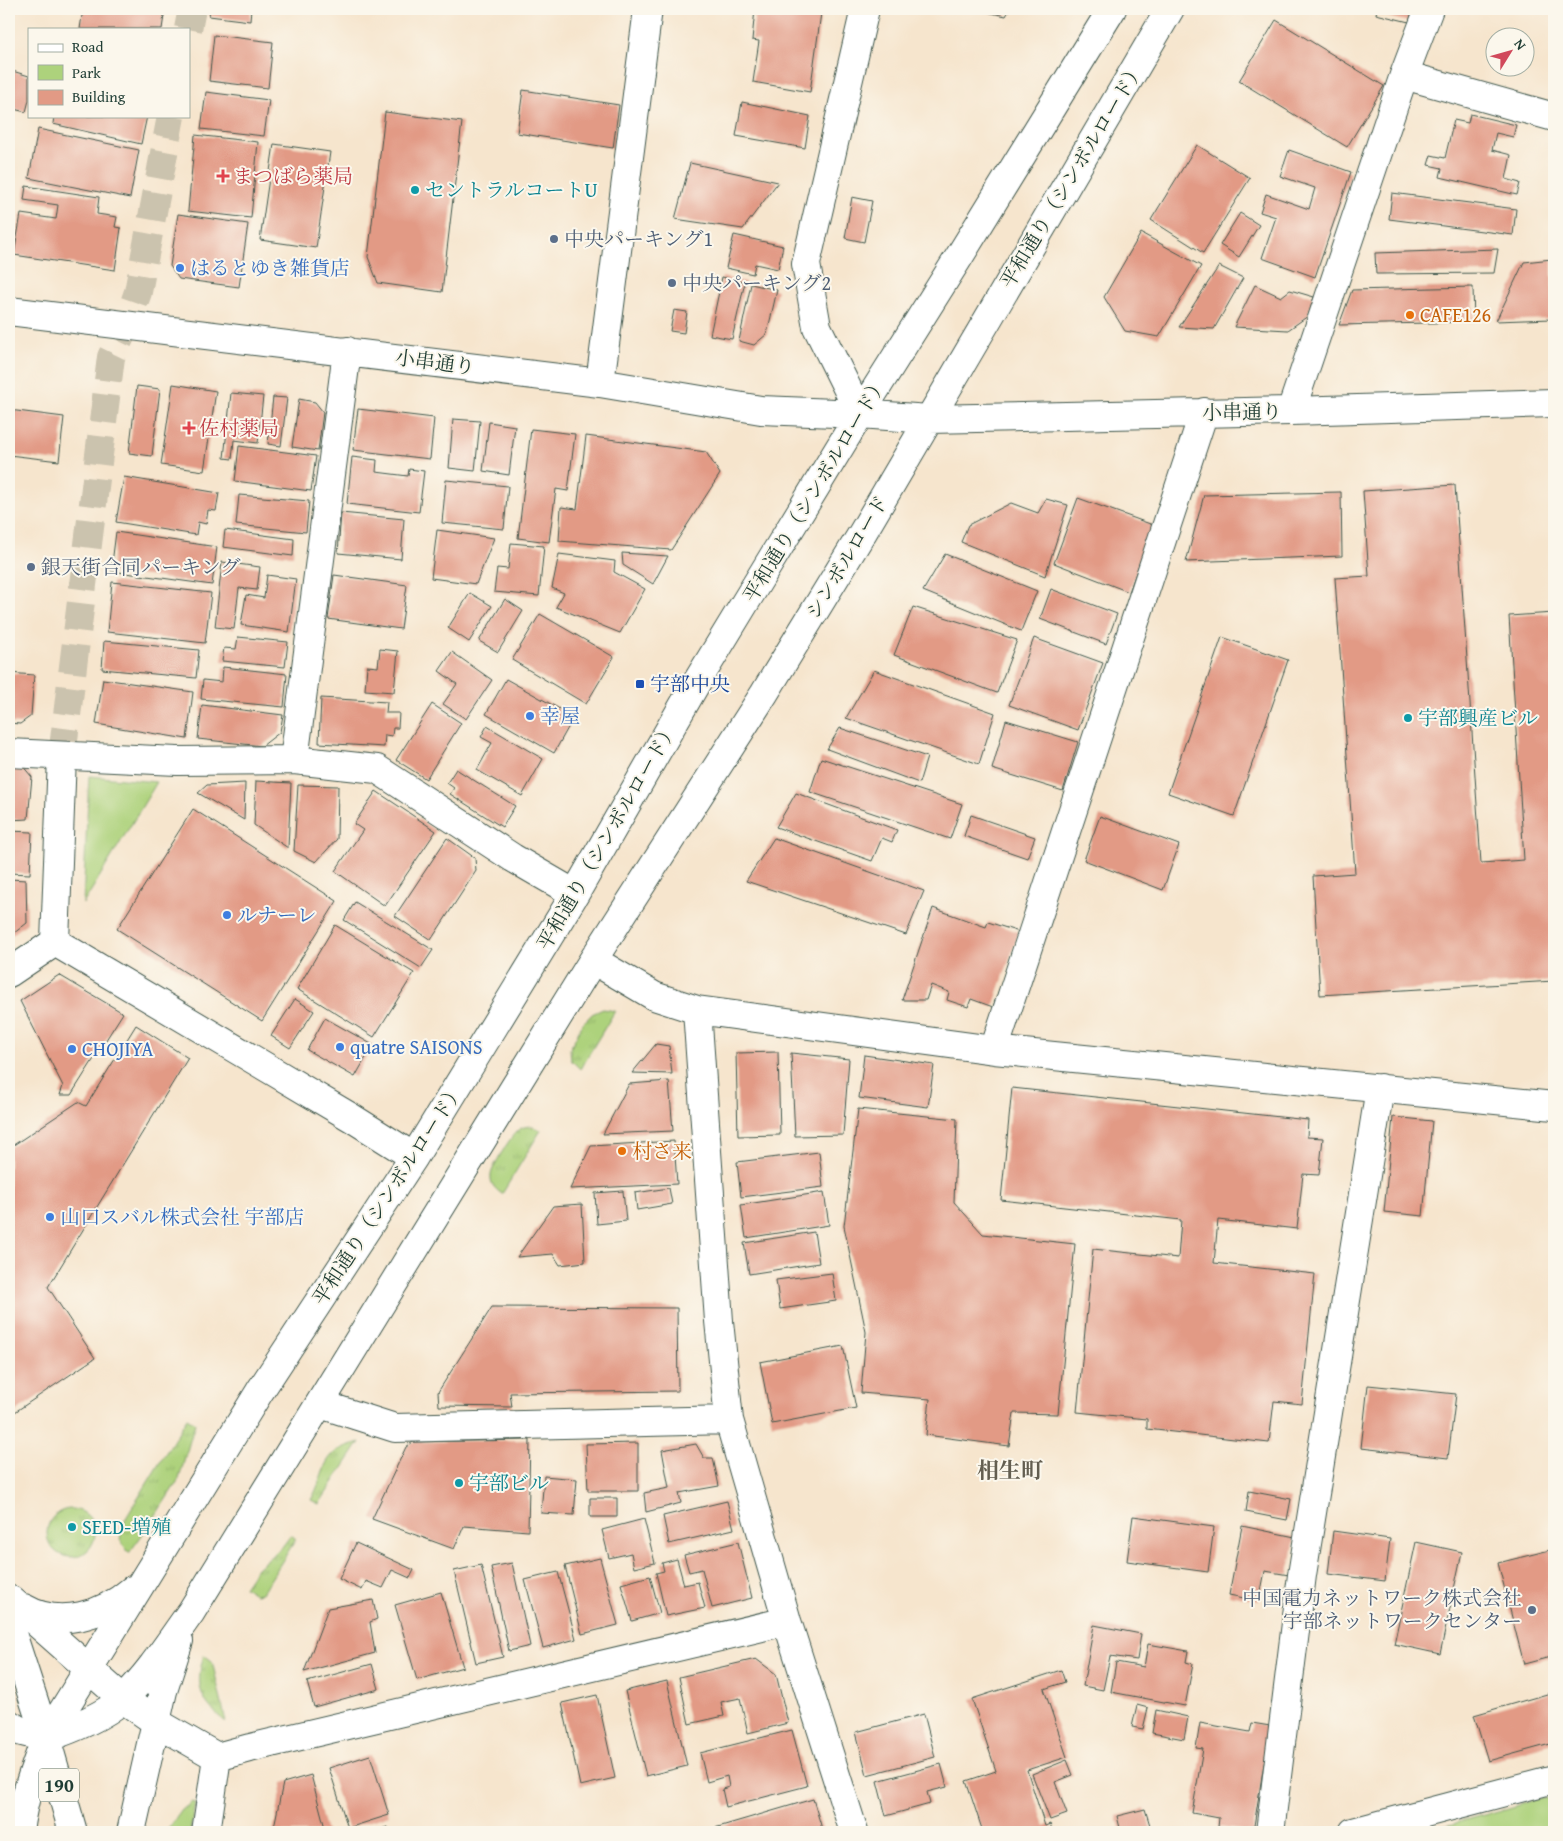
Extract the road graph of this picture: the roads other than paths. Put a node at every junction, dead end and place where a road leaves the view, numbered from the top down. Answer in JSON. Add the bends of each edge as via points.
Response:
{"nodes":[{"id":1,"x":648,"y":9,"type":"edge"},
{"id":2,"x":865,"y":9,"type":"edge"},
{"id":3,"x":1112,"y":9,"type":"edge"},
{"id":4,"x":1170,"y":9,"type":"edge"},
{"id":5,"x":1429,"y":9,"type":"edge"},
{"id":6,"x":1404,"y":75,"type":"junction"},
{"id":7,"x":1554,"y":117,"type":"edge"},
{"id":8,"x":9,"y":311,"type":"edge"},
{"id":9,"x":347,"y":351,"type":"junction"},
{"id":10,"x":600,"y":383,"type":"junction"},
{"id":11,"x":1554,"y":403,"type":"edge"},
{"id":12,"x":1291,"y":411,"type":"junction"},
{"id":13,"x":1204,"y":412,"type":"junction"},
{"id":14,"x":860,"y":414,"type":"junction"},
{"id":15,"x":929,"y":419,"type":"junction"},
{"id":16,"x":9,"y":753,"type":"edge"},
{"id":17,"x":62,"y":756,"type":"junction"},
{"id":18,"x":294,"y":760,"type":"junction"},
{"id":19,"x":575,"y":894,"type":"junction"},
{"id":20,"x":55,"y":942,"type":"junction"},
{"id":21,"x":593,"y":960,"type":"junction"},
{"id":22,"x":9,"y":973,"type":"edge"},
{"id":23,"x":697,"y":1010,"type":"junction"},
{"id":24,"x":994,"y":1050,"type":"junction"},
{"id":25,"x":1380,"y":1088,"type":"junction"},
{"id":26,"x":1554,"y":1106,"type":"edge"},
{"id":27,"x":414,"y":1157,"type":"junction"},
{"id":28,"x":320,"y":1404,"type":"junction"},
{"id":29,"x":729,"y":1420,"type":"junction"},
{"id":30,"x":142,"y":1582,"type":"junction"},
{"id":31,"x":10,"y":1607,"type":"edge"},
{"id":32,"x":191,"y":1612,"type":"junction"},
{"id":33,"x":788,"y":1620,"type":"junction"},
{"id":34,"x":88,"y":1669,"type":"junction"},
{"id":35,"x":123,"y":1699,"type":"junction"},
{"id":36,"x":156,"y":1722,"type":"junction"},
{"id":37,"x":9,"y":1724,"type":"edge"},
{"id":38,"x":46,"y":1738,"type":"junction"},
{"id":39,"x":218,"y":1757,"type":"junction"},
{"id":40,"x":1554,"y":1779,"type":"edge"},
{"id":41,"x":19,"y":1832,"type":"edge"},
{"id":42,"x":73,"y":1832,"type":"edge"},
{"id":43,"x":131,"y":1832,"type":"edge"},
{"id":44,"x":206,"y":1832,"type":"edge"},
{"id":45,"x":854,"y":1832,"type":"edge"},
{"id":46,"x":1270,"y":1832,"type":"edge"},
{"id":47,"x":1353,"y":1832,"type":"edge"}],
"edges":[{"from":1,"to":10,"type":"main road"},
{"from":2,"to":14,"type":"main road","via":[[806,264],[817,327]]},
{"from":3,"to":14,"type":"main road","name":"平和通り（シンボルロード）"},
{"from":4,"to":15,"type":"main road","name":"平和通り（シンボルロード）"},
{"from":5,"to":6,"type":"main road"},
{"from":6,"to":7,"type":"main road"},
{"from":6,"to":12,"type":"main road"},
{"from":8,"to":9,"type":"main road","name":"小串通り"},
{"from":9,"to":10,"type":"main road","name":"小串通り"},
{"from":9,"to":18,"type":"main road"},
{"from":10,"to":14,"type":"main road","name":"小串通り","via":[[761,410]]},
{"from":11,"to":12,"type":"main road","name":"小串通り"},
{"from":12,"to":13,"type":"main road","name":"小串通り"},
{"from":13,"to":15,"type":"main road","name":"小串通り"},
{"from":13,"to":24,"type":"main road"},
{"from":14,"to":15,"type":"main road","name":"小串通り"},
{"from":14,"to":19,"type":"main road","name":"平和通り（シンボルロード）","via":[[698,680]]},
{"from":15,"to":21,"type":"main road","name":"シンボルロード","via":[[764,694]]},
{"from":16,"to":17,"type":"main road"},
{"from":17,"to":18,"type":"main road","via":[[177,761]]},
{"from":17,"to":20,"type":"main road"},
{"from":18,"to":19,"type":"main road","via":[[377,769],[513,858]]},
{"from":19,"to":27,"type":"main road","name":"平和通り（シンボルロード）"},
{"from":20,"to":22,"type":"main road"},
{"from":20,"to":27,"type":"main road"},
{"from":21,"to":23,"type":"main road","via":[[654,996]]},
{"from":21,"to":28,"type":"main road"},
{"from":23,"to":24,"type":"main road"},
{"from":23,"to":29,"type":"main road"},
{"from":24,"to":25,"type":"main road"},
{"from":25,"to":26,"type":"main road"},
{"from":25,"to":46,"type":"main road","via":[[1302,1575]]},
{"from":27,"to":30,"type":"main road","name":"平和通り（シンボルロード）","via":[[260,1391]]},
{"from":28,"to":29,"type":"main road","via":[[395,1428]]},
{"from":28,"to":32,"type":"main road"},
{"from":29,"to":33,"type":"main road"},
{"from":30,"to":31,"type":"main road","via":[[123,1598],[90,1615],[53,1618]]},
{"from":30,"to":34,"type":"main road","name":"平和通り（シンボルロード）"},
{"from":31,"to":34,"type":"main road"},
{"from":31,"to":38,"type":"main road","number":"190"},
{"from":32,"to":35,"type":"main road"},
{"from":32,"to":36,"type":"main road","via":[[174,1651]]},
{"from":33,"to":39,"type":"main road"},
{"from":33,"to":45,"type":"main road"},
{"from":34,"to":35,"type":"main road"},
{"from":34,"to":38,"type":"main road","name":"平和通り（シンボルロード）"},
{"from":35,"to":36,"type":"main road"},
{"from":35,"to":38,"type":"main road","via":[[85,1722]]},
{"from":36,"to":39,"type":"main road"},
{"from":36,"to":43,"type":"main road"},
{"from":37,"to":38,"type":"main road","via":[[22,1732]]},
{"from":38,"to":41,"type":"main road","name":"平和通り（シンボルロード）","via":[[30,1780]]},
{"from":38,"to":42,"type":"main road","number":"190"},
{"from":39,"to":44,"type":"main road"},
{"from":40,"to":47,"type":"main road"}]}
